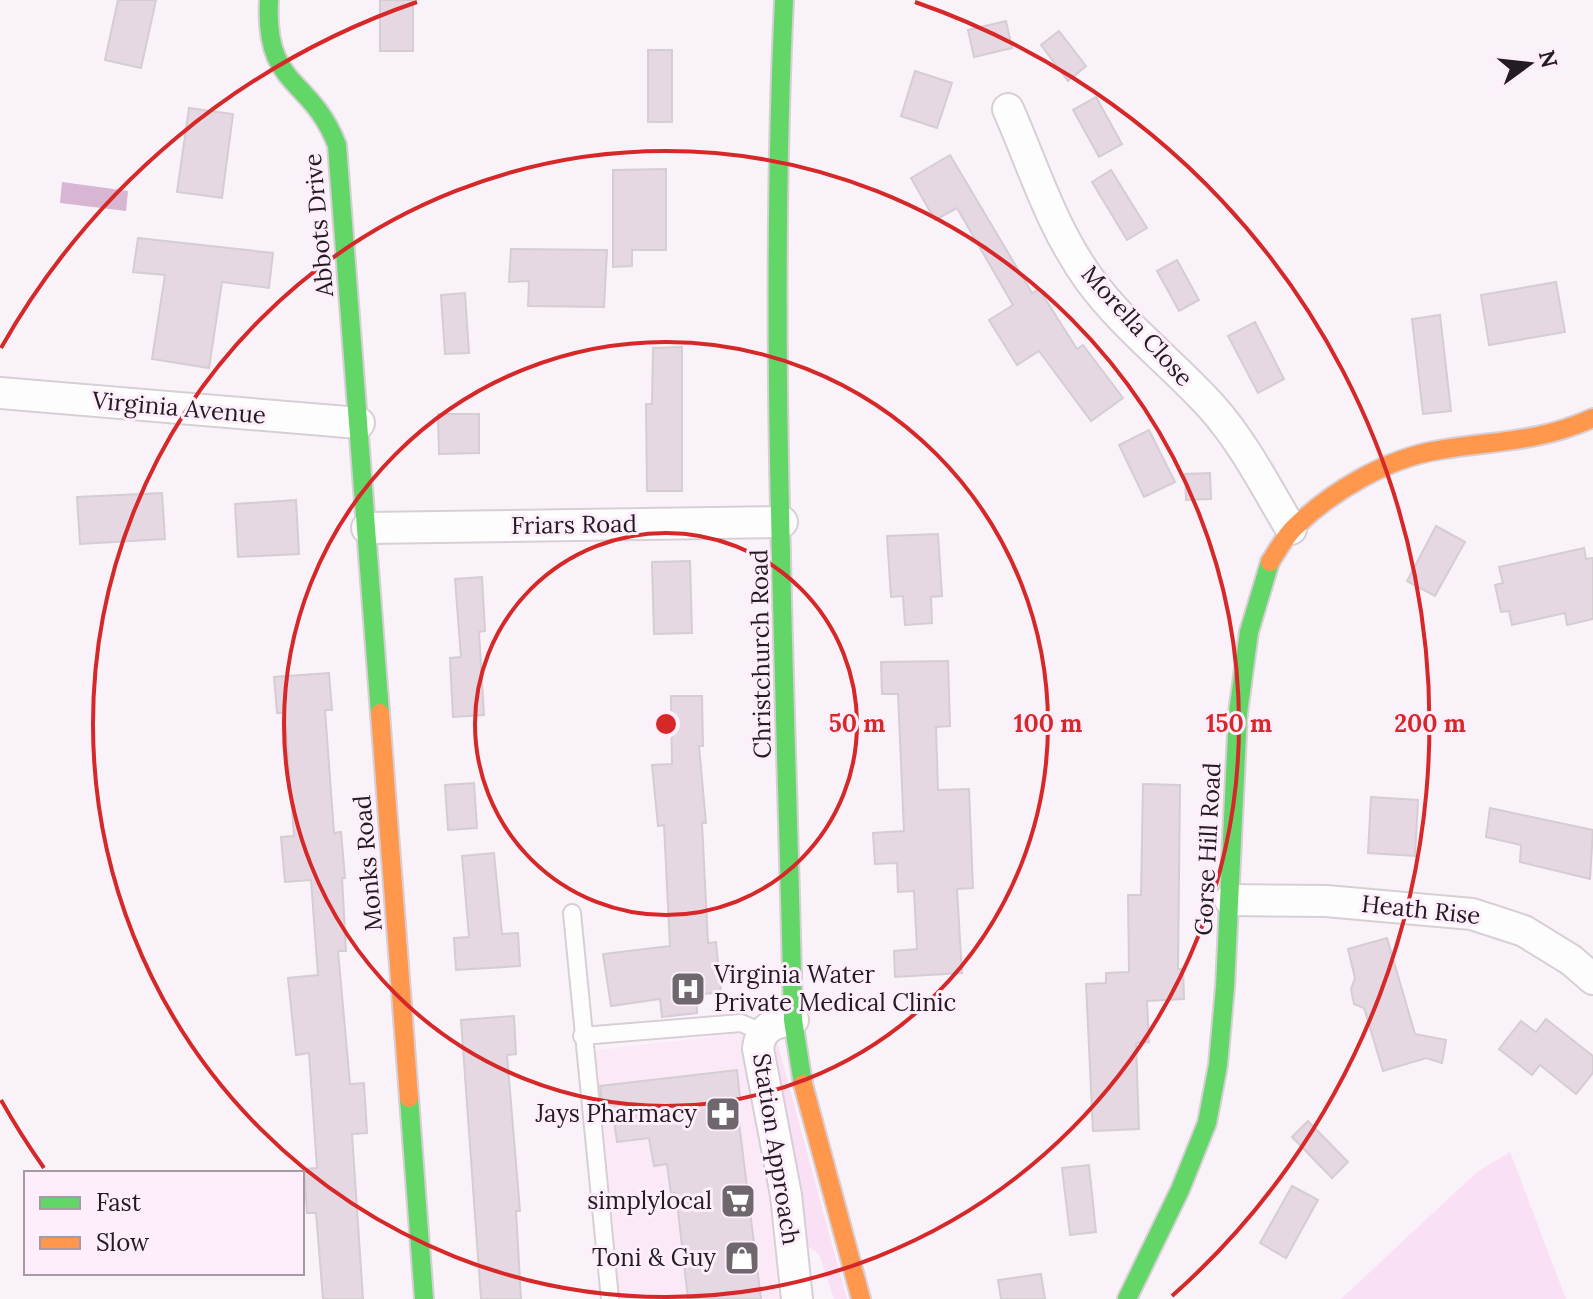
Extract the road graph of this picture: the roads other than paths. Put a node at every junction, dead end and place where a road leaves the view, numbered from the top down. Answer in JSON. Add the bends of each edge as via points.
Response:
{"nodes":[{"id":1,"x":269,"y":0,"type":"edge"},
{"id":2,"x":784,"y":0,"type":"edge"},
{"id":3,"x":1008,"y":109,"type":"dead end"},
{"id":4,"x":0,"y":393,"type":"edge"},
{"id":5,"x":1593,"y":418,"type":"edge"},
{"id":6,"x":359,"y":423,"type":"junction"},
{"id":7,"x":782,"y":522,"type":"junction"},
{"id":8,"x":367,"y":528,"type":"junction"},
{"id":9,"x":1291,"y":529,"type":"junction"},
{"id":10,"x":1230,"y":900,"type":"junction"},
{"id":11,"x":572,"y":913,"type":"dead end"},
{"id":12,"x":1593,"y":979,"type":"edge"},
{"id":13,"x":793,"y":1020,"type":"junction"},
{"id":14,"x":764,"y":1033,"type":"junction"},
{"id":15,"x":582,"y":1036,"type":"junction"},
{"id":16,"x":424,"y":1299,"type":"edge"},
{"id":17,"x":610,"y":1299,"type":"edge"},
{"id":18,"x":797,"y":1299,"type":"edge"},
{"id":19,"x":861,"y":1299,"type":"edge"},
{"id":20,"x":1127,"y":1299,"type":"edge"}],
"edges":[{"from":1,"to":6,"type":"street","name":"Abbots Drive","via":[[265,32],[274,62],[319,107],[337,145]]},
{"from":2,"to":7,"type":"street","name":"Christchurch Road"},
{"from":3,"to":9,"type":"street","name":"Morella Close","via":[[1038,189],[1068,248],[1122,317],[1236,437]]},
{"from":4,"to":6,"type":"street","name":"Virginia Avenue"},
{"from":5,"to":9,"type":"street","name":"Gorse Hill Road","via":[[1531,439],[1410,456]]},
{"from":6,"to":8,"type":"street","name":"Monks Road"},
{"from":7,"to":8,"type":"street","name":"Friars Road"},
{"from":7,"to":13,"type":"street","name":"Christchurch Road"},
{"from":8,"to":16,"type":"street","name":"Monks Road"},
{"from":9,"to":10,"type":"street","name":"Gorse Hill Road","via":[[1268,562],[1246,635]]},
{"from":10,"to":12,"type":"street","name":"Heath Rise","via":[[1326,901],[1472,914],[1524,931]]},
{"from":10,"to":20,"type":"street","name":"Gorse Hill Road","via":[[1222,1036],[1207,1123]]},
{"from":11,"to":15,"type":"lane"},
{"from":13,"to":14,"type":"street","name":"Station Approach","via":[[773,1023]]},
{"from":13,"to":19,"type":"street","name":"Christchurch Road","via":[[805,1095]]},
{"from":14,"to":15,"type":"lane","via":[[741,1023]]},
{"from":14,"to":18,"type":"street","name":"Station Approach","via":[[758,1049],[760,1067],[786,1195]]},
{"from":15,"to":17,"type":"lane"}]}
